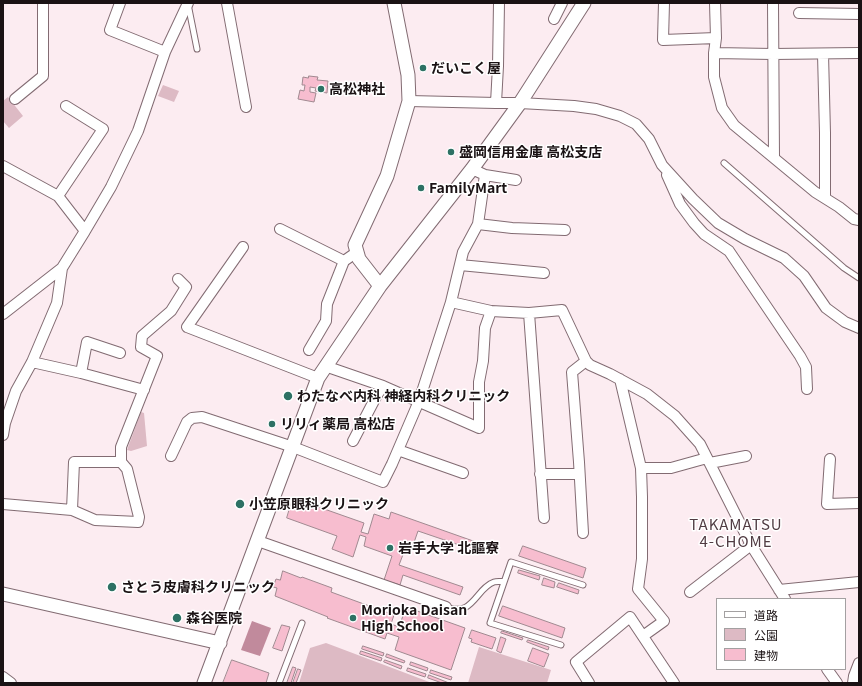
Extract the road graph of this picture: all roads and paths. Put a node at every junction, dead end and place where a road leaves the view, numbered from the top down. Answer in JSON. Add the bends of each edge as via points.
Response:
{"nodes":[{"id":1,"x":43,"y":3,"type":"edge"},
{"id":2,"x":120,"y":3,"type":"edge"},
{"id":3,"x":188,"y":3,"type":"edge"},
{"id":4,"x":227,"y":3,"type":"edge"},
{"id":5,"x":394,"y":3,"type":"edge"},
{"id":6,"x":499,"y":3,"type":"edge"},
{"id":7,"x":562,"y":3,"type":"edge"},
{"id":8,"x":584,"y":3,"type":"edge"},
{"id":9,"x":664,"y":3,"type":"edge"},
{"id":10,"x":714,"y":3,"type":"edge"},
{"id":11,"x":773,"y":3,"type":"edge"},
{"id":12,"x":799,"y":13,"type":"dead end"},
{"id":13,"x":859,"y":14,"type":"edge"},
{"id":14,"x":554,"y":19,"type":"dead end"},
{"id":15,"x":716,"y":38,"type":"junction"},
{"id":16,"x":197,"y":49,"type":"dead end"},
{"id":17,"x":165,"y":52,"type":"junction"},
{"id":18,"x":714,"y":53,"type":"junction"},
{"id":19,"x":859,"y":53,"type":"edge"},
{"id":20,"x":773,"y":54,"type":"junction"},
{"id":21,"x":823,"y":54,"type":"junction"},
{"id":22,"x":15,"y":99,"type":"dead end"},
{"id":23,"x":409,"y":101,"type":"junction"},
{"id":24,"x":520,"y":103,"type":"junction"},
{"id":25,"x":496,"y":104,"type":"junction"},
{"id":26,"x":66,"y":106,"type":"dead end"},
{"id":27,"x":246,"y":107,"type":"dead end"},
{"id":28,"x":774,"y":157,"type":"junction"},
{"id":29,"x":724,"y":163,"type":"dead end"},
{"id":30,"x":662,"y":165,"type":"junction"},
{"id":31,"x":3,"y":166,"type":"edge"},
{"id":32,"x":472,"y":169,"type":"junction"},
{"id":33,"x":484,"y":175,"type":"junction"},
{"id":34,"x":516,"y":180,"type":"dead end"},
{"id":35,"x":58,"y":196,"type":"junction"},
{"id":36,"x":824,"y":198,"type":"junction"},
{"id":37,"x":859,"y":220,"type":"edge"},
{"id":38,"x":478,"y":224,"type":"junction"},
{"id":39,"x":280,"y":229,"type":"dead end"},
{"id":40,"x":565,"y":230,"type":"dead end"},
{"id":41,"x":85,"y":231,"type":"junction"},
{"id":42,"x":243,"y":247,"type":"dead end"},
{"id":43,"x":357,"y":252,"type":"junction"},
{"id":44,"x":344,"y":261,"type":"junction"},
{"id":45,"x":460,"y":265,"type":"junction"},
{"id":46,"x":62,"y":268,"type":"junction"},
{"id":47,"x":544,"y":273,"type":"dead end"},
{"id":48,"x":859,"y":278,"type":"edge"},
{"id":49,"x":178,"y":279,"type":"dead end"},
{"id":50,"x":380,"y":286,"type":"junction"},
{"id":51,"x":451,"y":302,"type":"junction"},
{"id":52,"x":490,"y":312,"type":"junction"},
{"id":53,"x":529,"y":313,"type":"junction"},
{"id":54,"x":3,"y":314,"type":"edge"},
{"id":55,"x":858,"y":326,"type":"edge"},
{"id":56,"x":309,"y":350,"type":"dead end"},
{"id":57,"x":120,"y":353,"type":"dead end"},
{"id":58,"x":586,"y":361,"type":"junction"},
{"id":59,"x":32,"y":362,"type":"junction"},
{"id":60,"x":325,"y":366,"type":"junction"},
{"id":61,"x":81,"y":373,"type":"junction"},
{"id":62,"x":318,"y":378,"type":"junction"},
{"id":63,"x":620,"y":379,"type":"junction"},
{"id":64,"x":383,"y":386,"type":"junction"},
{"id":65,"x":807,"y":389,"type":"dead end"},
{"id":66,"x":144,"y":390,"type":"junction"},
{"id":67,"x":418,"y":402,"type":"junction"},
{"id":68,"x":3,"y":435,"type":"edge"},
{"id":69,"x":353,"y":441,"type":"dead end"},
{"id":70,"x":293,"y":447,"type":"junction"},
{"id":71,"x":398,"y":450,"type":"junction"},
{"id":72,"x":171,"y":456,"type":"dead end"},
{"id":73,"x":746,"y":456,"type":"dead end"},
{"id":74,"x":830,"y":459,"type":"dead end"},
{"id":75,"x":708,"y":461,"type":"junction"},
{"id":76,"x":121,"y":462,"type":"junction"},
{"id":77,"x":641,"y":468,"type":"junction"},
{"id":78,"x":463,"y":473,"type":"dead end"},
{"id":79,"x":540,"y":474,"type":"junction"},
{"id":80,"x":579,"y":474,"type":"junction"},
{"id":81,"x":859,"y":503,"type":"edge"},
{"id":82,"x":3,"y":504,"type":"edge"},
{"id":83,"x":72,"y":510,"type":"junction"},
{"id":84,"x":544,"y":518,"type":"dead end"},
{"id":85,"x":583,"y":533,"type":"dead end"},
{"id":86,"x":258,"y":541,"type":"junction"},
{"id":87,"x":751,"y":544,"type":"junction"},
{"id":88,"x":504,"y":581,"type":"junction"},
{"id":89,"x":859,"y":582,"type":"edge"},
{"id":90,"x":583,"y":585,"type":"dead end"},
{"id":91,"x":779,"y":590,"type":"junction"},
{"id":92,"x":690,"y":592,"type":"dead end"},
{"id":93,"x":3,"y":594,"type":"edge"},
{"id":94,"x":784,"y":598,"type":"edge"},
{"id":95,"x":446,"y":607,"type":"joint"},
{"id":96,"x":302,"y":623,"type":"dead end"},
{"id":97,"x":643,"y":636,"type":"junction"},
{"id":98,"x":220,"y":642,"type":"junction"},
{"id":99,"x":561,"y":645,"type":"dead end"},
{"id":100,"x":859,"y":663,"type":"edge"},
{"id":101,"x":828,"y":670,"type":"edge"},
{"id":102,"x":3,"y":677,"type":"edge"},
{"id":103,"x":11,"y":683,"type":"edge"},
{"id":104,"x":204,"y":683,"type":"edge"},
{"id":105,"x":279,"y":683,"type":"edge"},
{"id":106,"x":589,"y":683,"type":"edge"},
{"id":107,"x":673,"y":683,"type":"edge"},
{"id":108,"x":838,"y":683,"type":"edge"},
{"id":109,"x":853,"y":683,"type":"edge"}],
"edges":[{"from":1,"to":22,"type":"street","via":[[43,76]]},
{"from":2,"to":17,"type":"street","via":[[110,30]]},
{"from":3,"to":16,"type":"lane"},
{"from":3,"to":17,"type":"street"},
{"from":4,"to":27,"type":"street"},
{"from":5,"to":23,"type":"street","via":[[408,75]]},
{"from":6,"to":25,"type":"street"},
{"from":7,"to":14,"type":"street"},
{"from":8,"to":24,"type":"street"},
{"from":9,"to":15,"type":"street","via":[[663,40]]},
{"from":10,"to":15,"type":"street"},
{"from":11,"to":20,"type":"street"},
{"from":12,"to":13,"type":"street"},
{"from":15,"to":18,"type":"street"},
{"from":17,"to":41,"type":"street","via":[[138,131],[111,187]]},
{"from":18,"to":20,"type":"street"},
{"from":18,"to":28,"type":"street","via":[[714,77],[722,108],[734,125]]},
{"from":19,"to":21,"type":"street"},
{"from":20,"to":21,"type":"street"},
{"from":20,"to":28,"type":"street"},
{"from":21,"to":36,"type":"street"},
{"from":23,"to":25,"type":"street"},
{"from":23,"to":43,"type":"street","via":[[387,176],[355,245]]},
{"from":24,"to":25,"type":"street"},
{"from":24,"to":30,"type":"street","via":[[574,106],[620,116],[636,124],[649,139]]},
{"from":24,"to":32,"type":"street"},
{"from":26,"to":35,"type":"street","via":[[103,129]]},
{"from":28,"to":36,"type":"street"},
{"from":29,"to":48,"type":"lane","via":[[844,268]]},
{"from":30,"to":55,"type":"street","via":[[718,223],[784,258],[804,276],[826,308],[845,322]]},
{"from":30,"to":65,"type":"street","via":[[680,204],[704,234],[730,251],[800,356],[806,367]]},
{"from":31,"to":35,"type":"street"},
{"from":32,"to":33,"type":"street"},
{"from":32,"to":50,"type":"street"},
{"from":33,"to":34,"type":"street"},
{"from":33,"to":38,"type":"street"},
{"from":35,"to":41,"type":"street"},
{"from":36,"to":37,"type":"street"},
{"from":38,"to":40,"type":"street"},
{"from":38,"to":45,"type":"street","via":[[463,252]]},
{"from":39,"to":44,"type":"street"},
{"from":41,"to":46,"type":"street"},
{"from":42,"to":62,"type":"street","via":[[187,327]]},
{"from":43,"to":44,"type":"street"},
{"from":43,"to":50,"type":"street","via":[[359,259]]},
{"from":44,"to":56,"type":"street","via":[[327,304],[326,321]]},
{"from":45,"to":47,"type":"street"},
{"from":45,"to":51,"type":"street"},
{"from":46,"to":54,"type":"street"},
{"from":46,"to":59,"type":"street","via":[[57,303]]},
{"from":49,"to":66,"type":"street","via":[[186,287],[171,312],[142,336],[140,347],[157,356]]},
{"from":50,"to":60,"type":"street"},
{"from":51,"to":52,"type":"street"},
{"from":51,"to":67,"type":"street"},
{"from":52,"to":53,"type":"street"},
{"from":52,"to":67,"type":"street","via":[[485,328],[483,362],[478,382],[479,428]]},
{"from":53,"to":58,"type":"street","via":[[562,310]]},
{"from":53,"to":79,"type":"street"},
{"from":57,"to":61,"type":"street","via":[[87,342]]},
{"from":58,"to":63,"type":"street"},
{"from":58,"to":80,"type":"street","via":[[572,372]]},
{"from":59,"to":61,"type":"street"},
{"from":59,"to":68,"type":"street","via":[[16,391]]},
{"from":60,"to":62,"type":"street"},
{"from":60,"to":64,"type":"street"},
{"from":61,"to":66,"type":"street"},
{"from":62,"to":70,"type":"street"},
{"from":63,"to":75,"type":"street","via":[[647,394],[675,416],[700,444]]},
{"from":63,"to":77,"type":"street"},
{"from":64,"to":67,"type":"street"},
{"from":64,"to":69,"type":"street"},
{"from":66,"to":76,"type":"street","via":[[121,447]]},
{"from":67,"to":71,"type":"street"},
{"from":70,"to":71,"type":"street","via":[[383,482]]},
{"from":70,"to":72,"type":"street","via":[[202,417],[192,418],[186,422]]},
{"from":70,"to":86,"type":"street"},
{"from":71,"to":78,"type":"street"},
{"from":73,"to":75,"type":"street"},
{"from":74,"to":81,"type":"street","via":[[827,504]]},
{"from":75,"to":77,"type":"street","via":[[671,468]]},
{"from":75,"to":87,"type":"street"},
{"from":76,"to":83,"type":"street","via":[[74,462]]},
{"from":76,"to":83,"type":"street","via":[[127,469],[138,522],[95,520]]},
{"from":77,"to":97,"type":"street","via":[[642,559],[638,589],[664,621]]},
{"from":79,"to":80,"type":"street"},
{"from":79,"to":84,"type":"street"},
{"from":80,"to":85,"type":"street"},
{"from":82,"to":83,"type":"street"},
{"from":86,"to":95,"type":"street"},
{"from":86,"to":98,"type":"street"},
{"from":87,"to":91,"type":"street"},
{"from":87,"to":92,"type":"street"},
{"from":88,"to":90,"type":"lane","via":[[512,562]]},
{"from":88,"to":95,"type":"lane","via":[[494,582],[475,600],[459,610]]},
{"from":88,"to":99,"type":"lane","via":[[490,623]]},
{"from":89,"to":91,"type":"street"},
{"from":91,"to":94,"type":"street"},
{"from":93,"to":98,"type":"street"},
{"from":96,"to":105,"type":"lane"},
{"from":97,"to":106,"type":"street","via":[[630,616],[576,662]]},
{"from":97,"to":107,"type":"street"},
{"from":98,"to":104,"type":"street"},
{"from":100,"to":109,"type":"street"},
{"from":101,"to":108,"type":"street"},
{"from":102,"to":103,"type":"street"}]}
